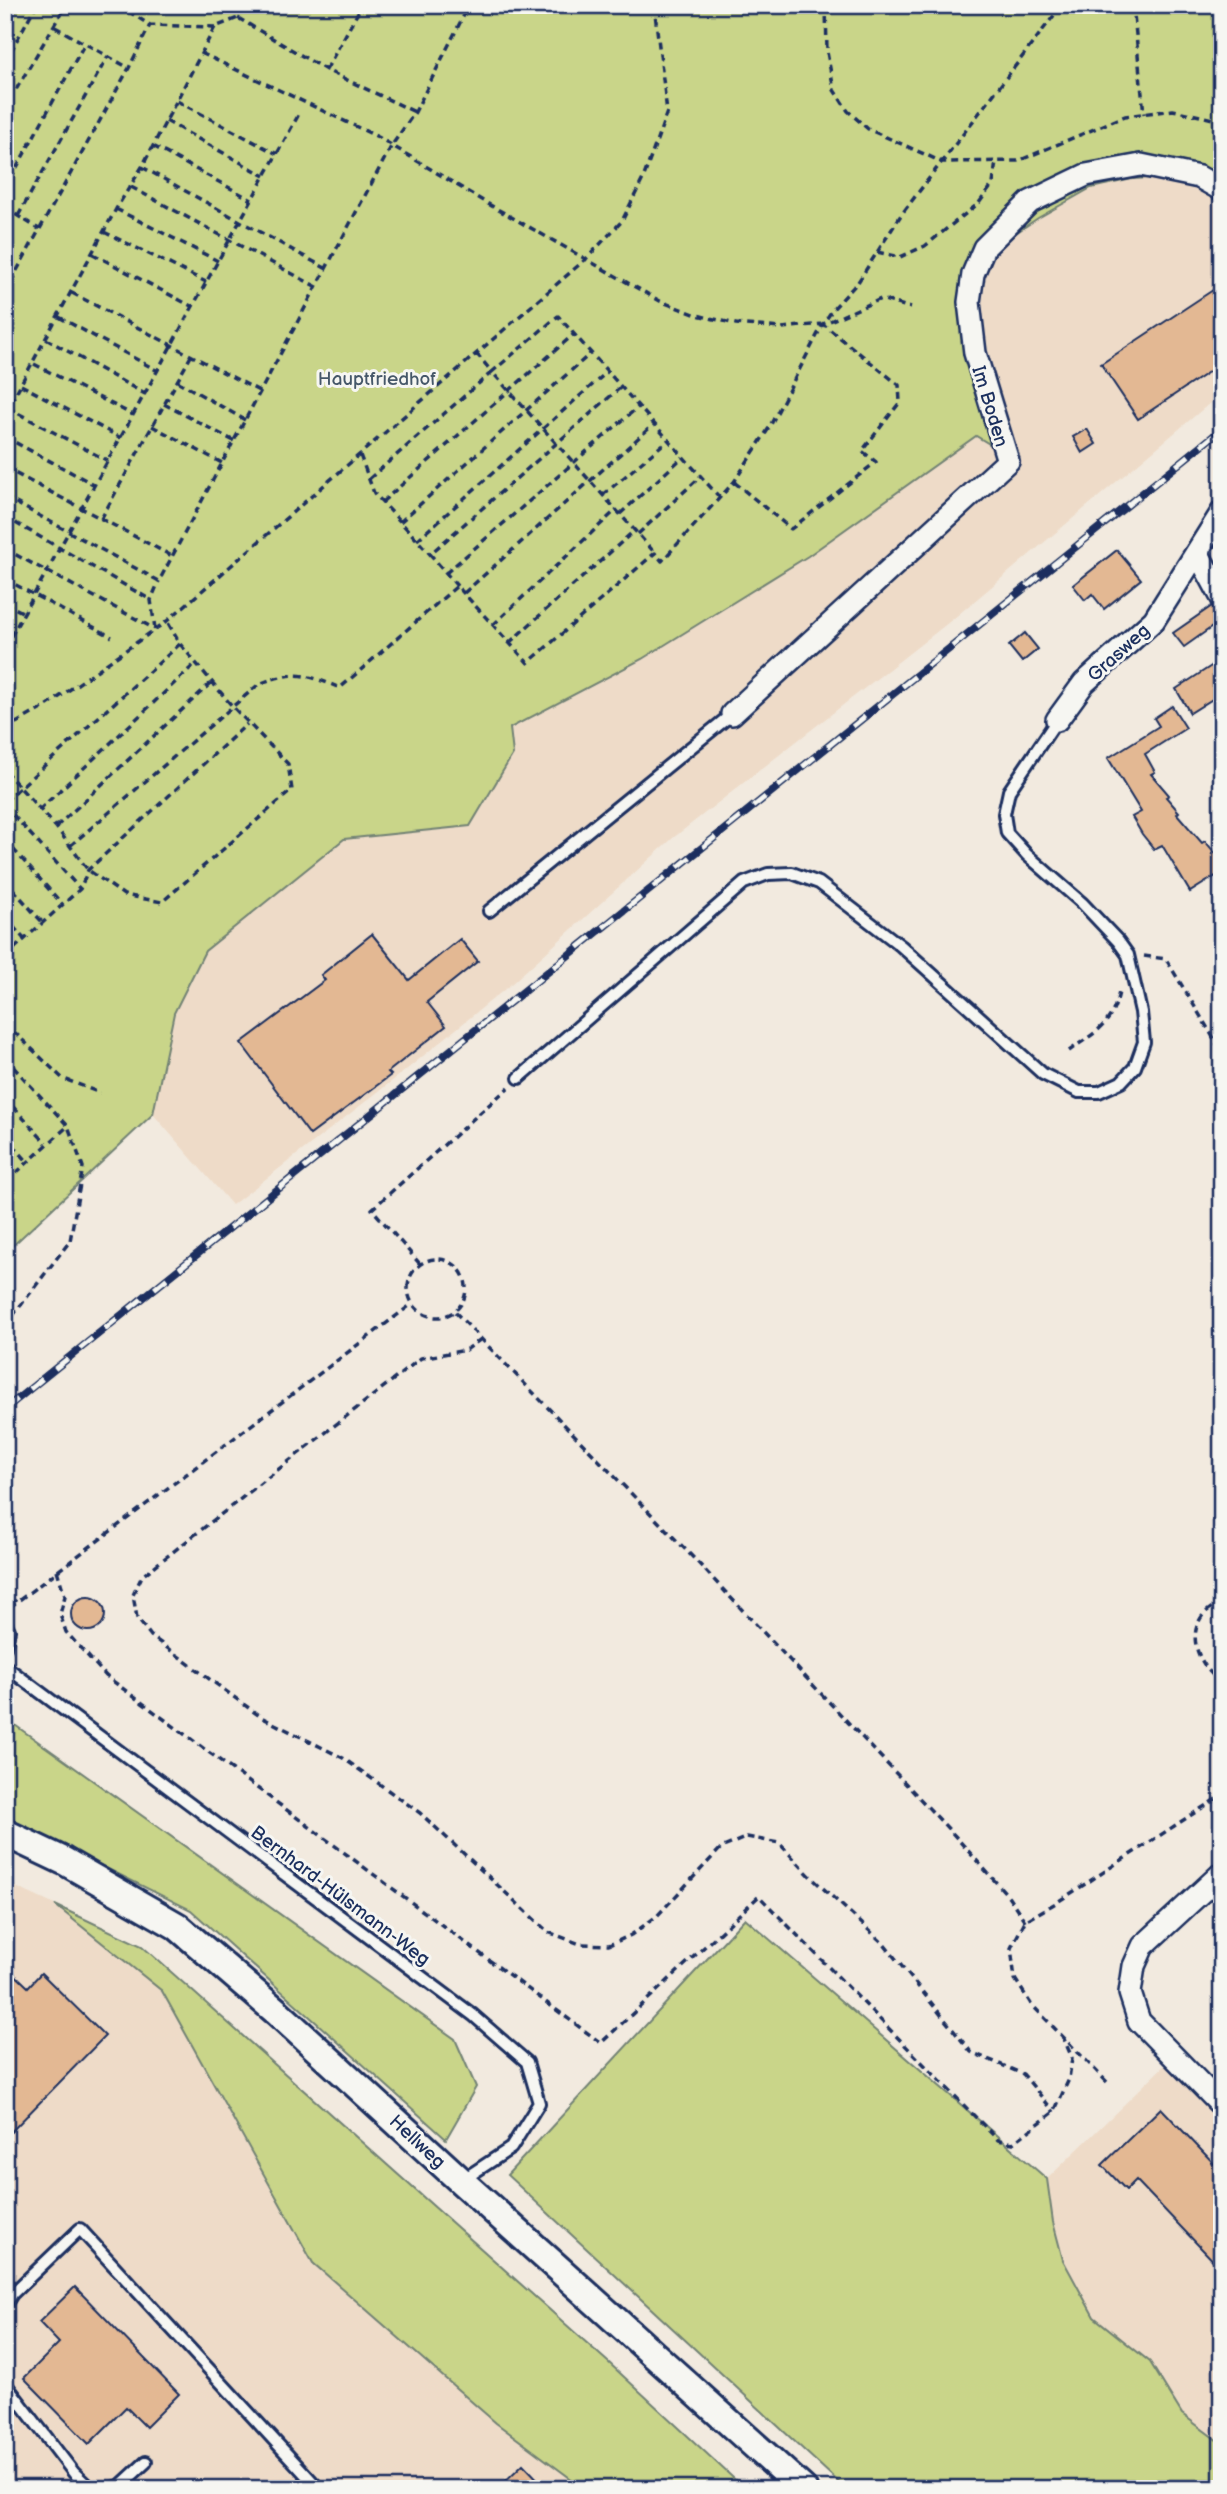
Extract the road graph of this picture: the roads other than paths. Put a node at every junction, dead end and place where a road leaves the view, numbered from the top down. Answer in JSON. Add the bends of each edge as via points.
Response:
{"nodes":[{"id":1,"x":1222,"y":190,"type":"edge"},
{"id":2,"x":1222,"y":512,"type":"edge"},
{"id":3,"x":1198,"y":552,"type":"junction"},
{"id":4,"x":1222,"y":598,"type":"edge"},
{"id":5,"x":732,"y":714,"type":"joint"},
{"id":6,"x":1057,"y":720,"type":"joint"},
{"id":7,"x":489,"y":912,"type":"dead end"},
{"id":8,"x":519,"y":1078,"type":"road end"},
{"id":9,"x":5,"y":1622,"type":"edge"},
{"id":10,"x":5,"y":1648,"type":"edge"},
{"id":11,"x":5,"y":1666,"type":"edge"},
{"id":12,"x":5,"y":1833,"type":"edge"},
{"id":13,"x":1222,"y":1873,"type":"edge"},
{"id":14,"x":1222,"y":2106,"type":"edge"},
{"id":15,"x":461,"y":2181,"type":"junction"},
{"id":16,"x":5,"y":2305,"type":"edge"},
{"id":17,"x":5,"y":2383,"type":"edge"},
{"id":18,"x":146,"y":2462,"type":"dead end"},
{"id":19,"x":91,"y":2489,"type":"edge"},
{"id":20,"x":107,"y":2489,"type":"edge"},
{"id":21,"x":319,"y":2489,"type":"edge"},
{"id":22,"x":803,"y":2489,"type":"edge"}],
"edges":[{"from":1,"to":5,"type":"street","name":"Im Boden","via":[[1199,177],[1141,165],[1086,175],[1030,202],[984,248],[973,274],[969,302],[975,353],[1008,461]]},
{"from":2,"to":3,"type":"street","name":"Grasweg"},
{"from":3,"to":4,"type":"street"},
{"from":3,"to":6,"type":"street","name":"Grasweg","via":[[1154,620],[1084,683]]},
{"from":5,"to":7,"type":"lane"},
{"from":6,"to":8,"type":"lane","via":[[1009,791],[1004,814],[1007,833],[1082,903],[1128,955],[1144,1042],[1135,1066],[1121,1082],[1100,1092],[1079,1092],[1043,1074],[901,946],[819,883],[792,873],[768,874],[744,883]]},
{"from":9,"to":10,"type":"lane","via":[[9,1629]]},
{"from":11,"to":15,"type":"lane","name":"Bernhard-Hülsmann-Weg","via":[[473,2015],[527,2062],[539,2103],[511,2148]]},
{"from":12,"to":15,"type":"street","name":"Hellweg","via":[[177,1926]]},
{"from":13,"to":14,"type":"street","via":[[1143,1946],[1130,1993],[1139,2021]]},
{"from":15,"to":22,"type":"street","name":"Hellweg"},
{"from":16,"to":21,"type":"lane","via":[[80,2229]]},
{"from":17,"to":19,"type":"lane"},
{"from":18,"to":20,"type":"lane","via":[[120,2486]]}]}
